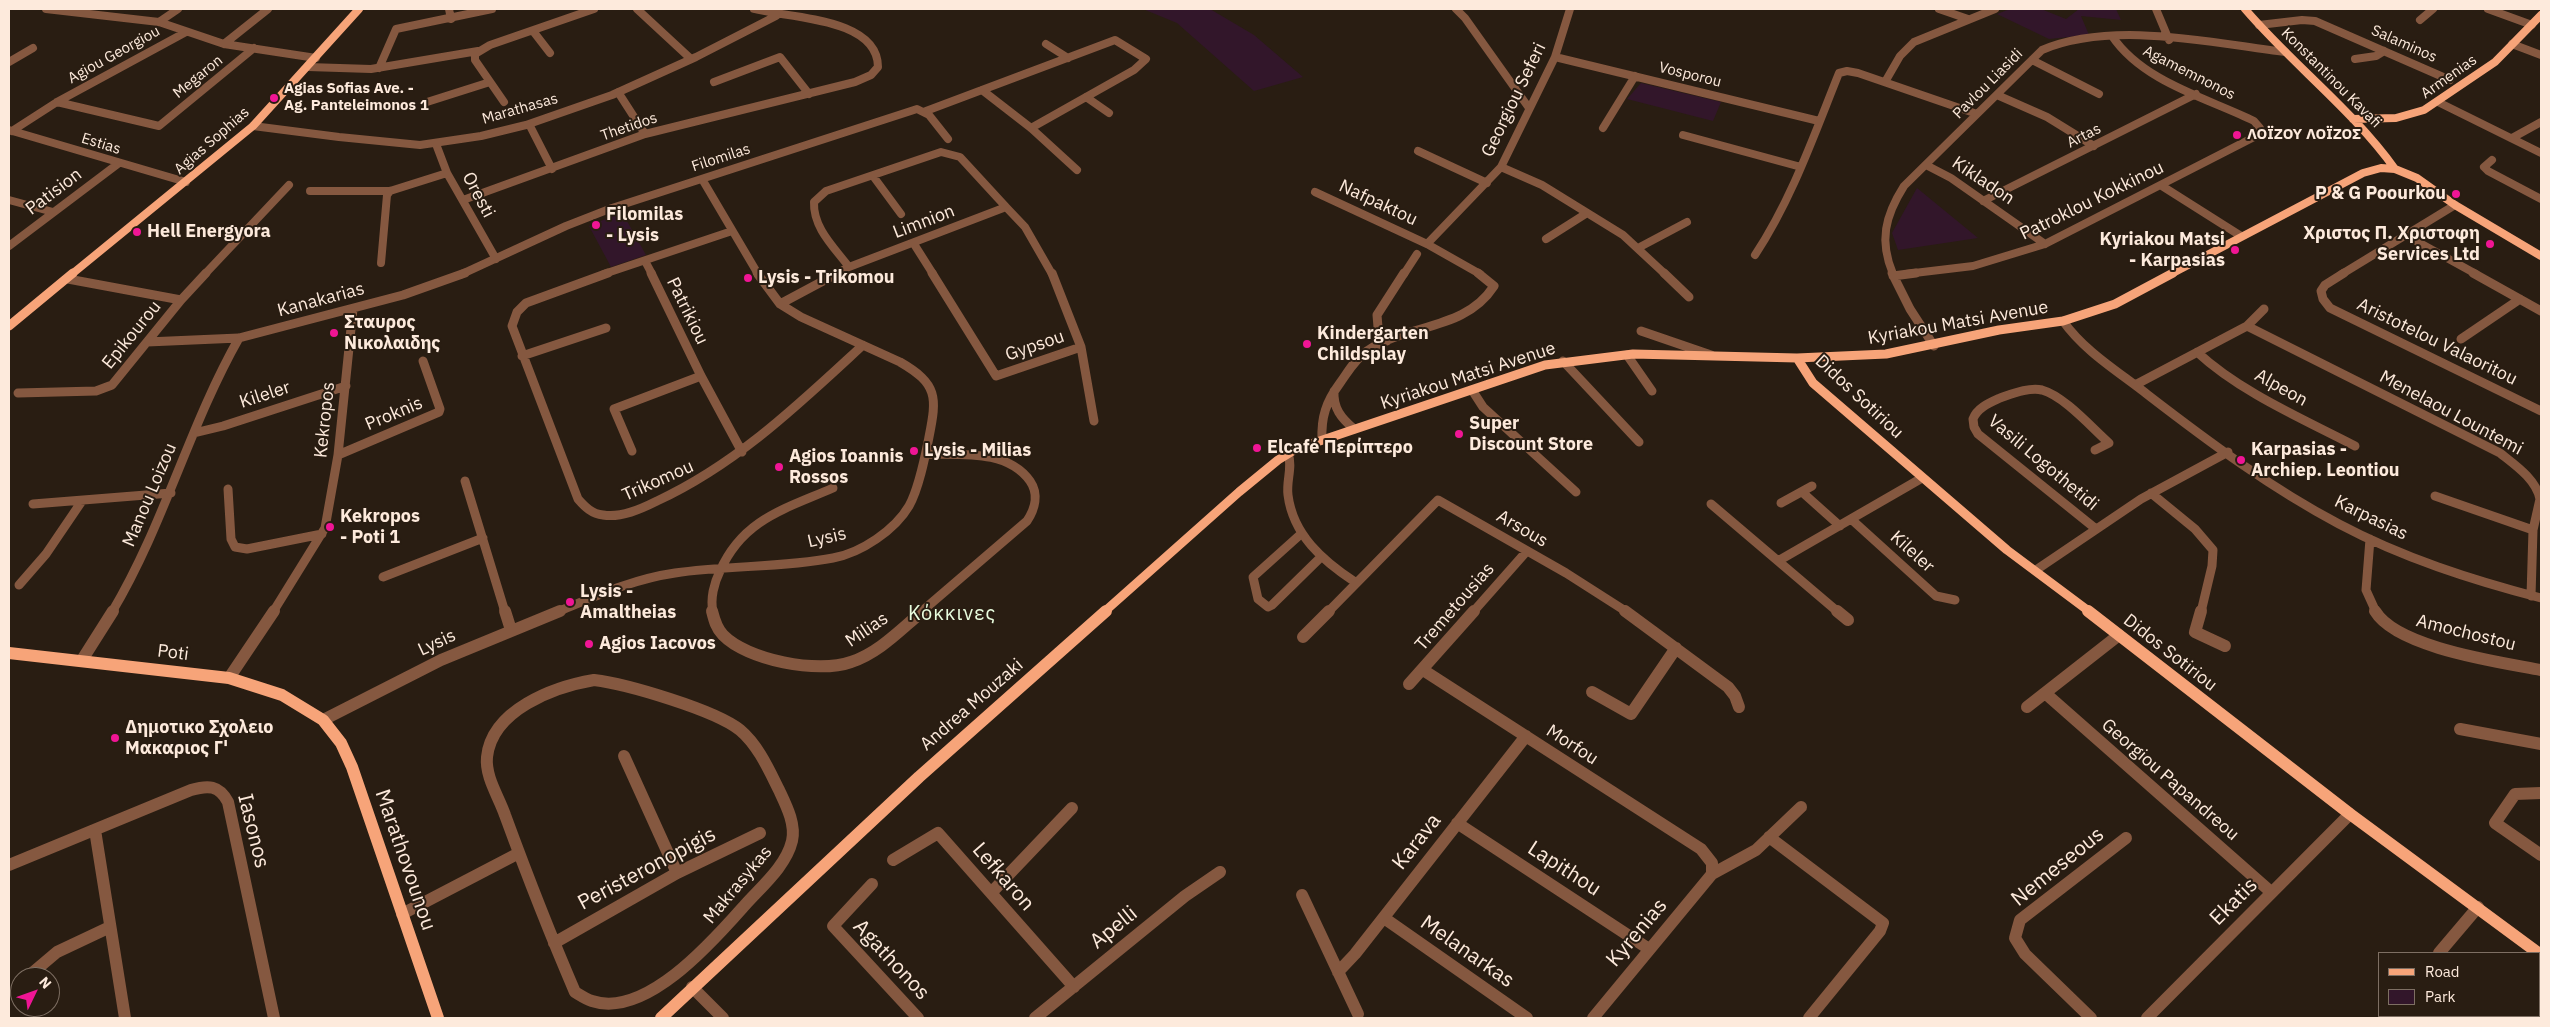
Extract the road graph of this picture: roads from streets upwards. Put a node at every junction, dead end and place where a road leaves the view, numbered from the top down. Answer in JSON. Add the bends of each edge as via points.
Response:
{"nodes":[{"id":1,"x":44,"y":9,"type":"edge"},
{"id":2,"x":178,"y":9,"type":"edge"},
{"id":3,"x":268,"y":9,"type":"edge"},
{"id":4,"x":359,"y":9,"type":"edge"},
{"id":5,"x":449,"y":9,"type":"edge"},
{"id":6,"x":492,"y":9,"type":"edge"},
{"id":7,"x":594,"y":9,"type":"edge"},
{"id":8,"x":637,"y":9,"type":"edge"},
{"id":9,"x":754,"y":9,"type":"edge"},
{"id":10,"x":1456,"y":9,"type":"edge"},
{"id":11,"x":1570,"y":9,"type":"edge"},
{"id":12,"x":1939,"y":9,"type":"edge"},
{"id":13,"x":1995,"y":9,"type":"edge"},
{"id":14,"x":2156,"y":9,"type":"edge"},
{"id":15,"x":2245,"y":9,"type":"edge"},
{"id":16,"x":2433,"y":9,"type":"edge"},
{"id":17,"x":2488,"y":9,"type":"edge"},
{"id":18,"x":2541,"y":15,"type":"edge"},
{"id":19,"x":776,"y":16,"type":"junction"},
{"id":20,"x":451,"y":19,"type":"junction"},
{"id":21,"x":1968,"y":19,"type":"junction"},
{"id":22,"x":2420,"y":20,"type":"dead end"},
{"id":23,"x":159,"y":22,"type":"junction"},
{"id":24,"x":2259,"y":25,"type":"junction"},
{"id":25,"x":2532,"y":25,"type":"junction"},
{"id":26,"x":532,"y":31,"type":"junction"},
{"id":27,"x":186,"y":32,"type":"junction"},
{"id":28,"x":2112,"y":36,"type":"junction"},
{"id":29,"x":2169,"y":40,"type":"junction"},
{"id":30,"x":224,"y":44,"type":"junction"},
{"id":31,"x":1046,"y":44,"type":"dead end"},
{"id":32,"x":2512,"y":44,"type":"junction"},
{"id":33,"x":33,"y":48,"type":"dead end"},
{"id":34,"x":254,"y":48,"type":"junction"},
{"id":35,"x":2384,"y":50,"type":"junction"},
{"id":36,"x":478,"y":51,"type":"junction"},
{"id":37,"x":2285,"y":52,"type":"junction"},
{"id":38,"x":550,"y":53,"type":"dead end"},
{"id":39,"x":1555,"y":56,"type":"junction"},
{"id":40,"x":2541,"y":56,"type":"edge"},
{"id":41,"x":316,"y":58,"type":"junction"},
{"id":42,"x":1068,"y":58,"type":"junction"},
{"id":43,"x":2355,"y":59,"type":"dead end"},
{"id":44,"x":690,"y":60,"type":"junction"},
{"id":45,"x":2032,"y":60,"type":"junction"},
{"id":46,"x":9,"y":62,"type":"edge"},
{"id":47,"x":308,"y":67,"type":"junction"},
{"id":48,"x":379,"y":68,"type":"junction"},
{"id":49,"x":1635,"y":76,"type":"junction"},
{"id":50,"x":2450,"y":80,"type":"dead end"},
{"id":51,"x":490,"y":82,"type":"junction"},
{"id":52,"x":714,"y":82,"type":"dead end"},
{"id":53,"x":1885,"y":82,"type":"junction"},
{"id":54,"x":982,"y":90,"type":"junction"},
{"id":55,"x":618,"y":92,"type":"junction"},
{"id":56,"x":808,"y":94,"type":"junction"},
{"id":57,"x":2099,"y":94,"type":"dead end"},
{"id":58,"x":2196,"y":94,"type":"junction"},
{"id":59,"x":1998,"y":95,"type":"junction"},
{"id":60,"x":1086,"y":98,"type":"junction"},
{"id":61,"x":57,"y":102,"type":"junction"},
{"id":62,"x":427,"y":102,"type":"dead end"},
{"id":63,"x":504,"y":102,"type":"dead end"},
{"id":64,"x":2438,"y":102,"type":"junction"},
{"id":65,"x":1528,"y":108,"type":"junction"},
{"id":66,"x":926,"y":111,"type":"junction"},
{"id":67,"x":1109,"y":113,"type":"dead end"},
{"id":68,"x":1977,"y":114,"type":"junction"},
{"id":69,"x":2353,"y":118,"type":"junction"},
{"id":70,"x":1819,"y":121,"type":"junction"},
{"id":71,"x":2541,"y":122,"type":"edge"},
{"id":72,"x":529,"y":124,"type":"junction"},
{"id":73,"x":158,"y":126,"type":"joint"},
{"id":74,"x":253,"y":126,"type":"junction"},
{"id":75,"x":1031,"y":128,"type":"junction"},
{"id":76,"x":1602,"y":128,"type":"dead end"},
{"id":77,"x":2260,"y":128,"type":"joint"},
{"id":78,"x":10,"y":130,"type":"edge"},
{"id":79,"x":646,"y":134,"type":"junction"},
{"id":80,"x":1683,"y":135,"type":"dead end"},
{"id":81,"x":2512,"y":138,"type":"junction"},
{"id":82,"x":948,"y":139,"type":"dead end"},
{"id":83,"x":436,"y":144,"type":"junction"},
{"id":84,"x":2094,"y":146,"type":"junction"},
{"id":85,"x":1418,"y":151,"type":"dead end"},
{"id":86,"x":2541,"y":153,"type":"edge"},
{"id":87,"x":2492,"y":160,"type":"dead end"},
{"id":88,"x":119,"y":164,"type":"junction"},
{"id":89,"x":1926,"y":165,"type":"junction"},
{"id":90,"x":1501,"y":166,"type":"junction"},
{"id":91,"x":1801,"y":167,"type":"junction"},
{"id":92,"x":552,"y":169,"type":"junction"},
{"id":93,"x":2395,"y":169,"type":"junction"},
{"id":94,"x":1077,"y":170,"type":"dead end"},
{"id":95,"x":448,"y":173,"type":"junction"},
{"id":96,"x":873,"y":176,"type":"junction"},
{"id":97,"x":702,"y":179,"type":"junction"},
{"id":98,"x":186,"y":182,"type":"junction"},
{"id":99,"x":1487,"y":183,"type":"junction"},
{"id":100,"x":289,"y":185,"type":"dead end"},
{"id":101,"x":2162,"y":186,"type":"junction"},
{"id":102,"x":310,"y":191,"type":"dead end"},
{"id":103,"x":390,"y":191,"type":"junction"},
{"id":104,"x":1315,"y":192,"type":"dead end"},
{"id":105,"x":2541,"y":199,"type":"edge"},
{"id":106,"x":9,"y":200,"type":"edge"},
{"id":107,"x":463,"y":200,"type":"junction"},
{"id":108,"x":1983,"y":201,"type":"junction"},
{"id":109,"x":2455,"y":205,"type":"junction"},
{"id":110,"x":1006,"y":207,"type":"junction"},
{"id":111,"x":53,"y":212,"type":"junction"},
{"id":112,"x":1587,"y":213,"type":"junction"},
{"id":113,"x":900,"y":214,"type":"dead end"},
{"id":114,"x":1687,"y":222,"type":"dead end"},
{"id":115,"x":732,"y":230,"type":"junction"},
{"id":116,"x":2241,"y":236,"type":"junction"},
{"id":117,"x":2407,"y":236,"type":"junction"},
{"id":118,"x":1546,"y":239,"type":"dead end"},
{"id":119,"x":914,"y":244,"type":"junction"},
{"id":120,"x":1427,"y":244,"type":"junction"},
{"id":121,"x":2045,"y":244,"type":"junction"},
{"id":122,"x":9,"y":246,"type":"edge"},
{"id":123,"x":1638,"y":248,"type":"junction"},
{"id":124,"x":1417,"y":254,"type":"dead end"},
{"id":125,"x":1755,"y":255,"type":"dead end"},
{"id":126,"x":2541,"y":256,"type":"edge"},
{"id":127,"x":496,"y":259,"type":"junction"},
{"id":128,"x":645,"y":261,"type":"junction"},
{"id":129,"x":381,"y":262,"type":"dead end"},
{"id":130,"x":849,"y":267,"type":"junction"},
{"id":131,"x":1893,"y":276,"type":"junction"},
{"id":132,"x":68,"y":279,"type":"junction"},
{"id":133,"x":1689,"y":297,"type":"dead end"},
{"id":134,"x":2520,"y":299,"type":"junction"},
{"id":135,"x":181,"y":300,"type":"junction"},
{"id":136,"x":780,"y":304,"type":"junction"},
{"id":137,"x":353,"y":309,"type":"junction"},
{"id":138,"x":2264,"y":309,"type":"dead end"},
{"id":139,"x":2541,"y":311,"type":"edge"},
{"id":140,"x":2063,"y":321,"type":"junction"},
{"id":141,"x":9,"y":326,"type":"edge"},
{"id":142,"x":2247,"y":326,"type":"junction"},
{"id":143,"x":606,"y":328,"type":"dead end"},
{"id":144,"x":1642,"y":331,"type":"dead end"},
{"id":145,"x":239,"y":338,"type":"junction"},
{"id":146,"x":2461,"y":339,"type":"dead end"},
{"id":147,"x":1387,"y":341,"type":"junction"},
{"id":148,"x":147,"y":342,"type":"junction"},
{"id":149,"x":863,"y":345,"type":"junction"},
{"id":150,"x":1934,"y":346,"type":"junction"},
{"id":151,"x":1081,"y":347,"type":"junction"},
{"id":152,"x":2197,"y":352,"type":"junction"},
{"id":153,"x":1627,"y":355,"type":"junction"},
{"id":154,"x":522,"y":356,"type":"junction"},
{"id":155,"x":1712,"y":356,"type":"junction"},
{"id":156,"x":1796,"y":358,"type":"junction"},
{"id":157,"x":422,"y":361,"type":"dead end"},
{"id":158,"x":1563,"y":361,"type":"junction"},
{"id":159,"x":701,"y":376,"type":"junction"},
{"id":160,"x":2135,"y":385,"type":"junction"},
{"id":161,"x":346,"y":386,"type":"junction"},
{"id":162,"x":1334,"y":390,"type":"junction"},
{"id":163,"x":1472,"y":390,"type":"junction"},
{"id":164,"x":1652,"y":391,"type":"dead end"},
{"id":165,"x":18,"y":393,"type":"dead end"},
{"id":166,"x":2541,"y":411,"type":"edge"},
{"id":167,"x":1094,"y":421,"type":"dead end"},
{"id":168,"x":1354,"y":429,"type":"junction"},
{"id":169,"x":194,"y":433,"type":"junction"},
{"id":170,"x":1322,"y":440,"type":"junction"},
{"id":171,"x":1639,"y":442,"type":"dead end"},
{"id":172,"x":2355,"y":446,"type":"dead end"},
{"id":173,"x":2094,"y":450,"type":"dead end"},
{"id":174,"x":632,"y":451,"type":"dead end"},
{"id":175,"x":742,"y":452,"type":"junction"},
{"id":176,"x":2228,"y":452,"type":"junction"},
{"id":177,"x":1288,"y":453,"type":"junction"},
{"id":178,"x":926,"y":454,"type":"junction"},
{"id":179,"x":338,"y":455,"type":"junction"},
{"id":180,"x":1922,"y":478,"type":"junction"},
{"id":181,"x":465,"y":481,"type":"dead end"},
{"id":182,"x":1812,"y":486,"type":"dead end"},
{"id":183,"x":833,"y":488,"type":"dead end"},
{"id":184,"x":228,"y":489,"type":"dead end"},
{"id":185,"x":1576,"y":492,"type":"dead end"},
{"id":186,"x":1802,"y":492,"type":"junction"},
{"id":187,"x":171,"y":493,"type":"junction"},
{"id":188,"x":2151,"y":493,"type":"junction"},
{"id":189,"x":2435,"y":496,"type":"dead end"},
{"id":190,"x":82,"y":501,"type":"junction"},
{"id":191,"x":1781,"y":503,"type":"dead end"},
{"id":192,"x":33,"y":504,"type":"dead end"},
{"id":193,"x":1711,"y":504,"type":"dead end"},
{"id":194,"x":1851,"y":519,"type":"junction"},
{"id":195,"x":1840,"y":526,"type":"junction"},
{"id":196,"x":2096,"y":529,"type":"junction"},
{"id":197,"x":2533,"y":530,"type":"junction"},
{"id":198,"x":1302,"y":533,"type":"junction"},
{"id":199,"x":322,"y":534,"type":"junction"},
{"id":200,"x":484,"y":538,"type":"junction"},
{"id":201,"x":2370,"y":539,"type":"junction"},
{"id":202,"x":1526,"y":552,"type":"junction"},
{"id":203,"x":1320,"y":558,"type":"junction"},
{"id":204,"x":1778,"y":561,"type":"junction"},
{"id":205,"x":718,"y":570,"type":"junction"},
{"id":206,"x":2036,"y":570,"type":"junction"},
{"id":207,"x":383,"y":577,"type":"dead end"},
{"id":208,"x":1355,"y":582,"type":"junction"},
{"id":209,"x":19,"y":585,"type":"dead end"},
{"id":210,"x":2531,"y":596,"type":"junction"},
{"id":211,"x":2541,"y":598,"type":"edge"},
{"id":212,"x":1955,"y":600,"type":"dead end"},
{"id":213,"x":1848,"y":620,"type":"dead end"},
{"id":214,"x":510,"y":630,"type":"junction"},
{"id":215,"x":2119,"y":635,"type":"junction"},
{"id":216,"x":1303,"y":637,"type":"dead end"},
{"id":217,"x":2225,"y":646,"type":"dead end"},
{"id":218,"x":1676,"y":648,"type":"junction"},
{"id":219,"x":9,"y":653,"type":"edge"},
{"id":220,"x":82,"y":660,"type":"junction"},
{"id":221,"x":1423,"y":670,"type":"junction"},
{"id":222,"x":2541,"y":670,"type":"edge"},
{"id":223,"x":229,"y":678,"type":"junction"},
{"id":224,"x":1410,"y":684,"type":"dead end"},
{"id":225,"x":1592,"y":692,"type":"dead end"},
{"id":226,"x":2045,"y":693,"type":"junction"},
{"id":227,"x":1739,"y":706,"type":"dead end"},
{"id":228,"x":2027,"y":707,"type":"dead end"},
{"id":229,"x":323,"y":720,"type":"junction"},
{"id":230,"x":2460,"y":729,"type":"dead end"},
{"id":231,"x":1526,"y":736,"type":"junction"},
{"id":232,"x":2541,"y":744,"type":"edge"},
{"id":233,"x":624,"y":756,"type":"dead end"},
{"id":234,"x":2541,"y":793,"type":"edge"},
{"id":235,"x":1801,"y":807,"type":"dead end"},
{"id":236,"x":1072,"y":808,"type":"dead end"},
{"id":237,"x":2350,"y":814,"type":"junction"},
{"id":238,"x":1457,"y":823,"type":"junction"},
{"id":239,"x":95,"y":830,"type":"junction"},
{"id":240,"x":760,"y":833,"type":"dead end"},
{"id":241,"x":1769,"y":837,"type":"junction"},
{"id":242,"x":2126,"y":838,"type":"dead end"},
{"id":243,"x":519,"y":853,"type":"junction"},
{"id":244,"x":2541,"y":855,"type":"edge"},
{"id":245,"x":893,"y":860,"type":"dead end"},
{"id":246,"x":9,"y":865,"type":"edge"},
{"id":247,"x":1220,"y":872,"type":"dead end"},
{"id":248,"x":677,"y":873,"type":"junction"},
{"id":249,"x":1712,"y":874,"type":"junction"},
{"id":250,"x":872,"y":884,"type":"dead end"},
{"id":251,"x":2271,"y":892,"type":"junction"},
{"id":252,"x":991,"y":893,"type":"junction"},
{"id":253,"x":1302,"y":895,"type":"dead end"},
{"id":254,"x":2478,"y":907,"type":"junction"},
{"id":255,"x":402,"y":914,"type":"junction"},
{"id":256,"x":1384,"y":918,"type":"junction"},
{"id":257,"x":110,"y":927,"type":"junction"},
{"id":258,"x":554,"y":943,"type":"junction"},
{"id":259,"x":1649,"y":949,"type":"junction"},
{"id":260,"x":2440,"y":952,"type":"edge"},
{"id":261,"x":2537,"y":952,"type":"edge"},
{"id":262,"x":37,"y":967,"type":"edge"},
{"id":263,"x":1338,"y":972,"type":"junction"},
{"id":264,"x":692,"y":987,"type":"junction"},
{"id":265,"x":1074,"y":987,"type":"junction"},
{"id":266,"x":1358,"y":1014,"type":"dead end"},
{"id":267,"x":125,"y":1018,"type":"edge"},
{"id":268,"x":274,"y":1018,"type":"edge"},
{"id":269,"x":438,"y":1018,"type":"edge"},
{"id":270,"x":661,"y":1018,"type":"edge"},
{"id":271,"x":724,"y":1018,"type":"edge"},
{"id":272,"x":918,"y":1018,"type":"edge"},
{"id":273,"x":1035,"y":1018,"type":"edge"},
{"id":274,"x":1527,"y":1018,"type":"edge"},
{"id":275,"x":1593,"y":1018,"type":"edge"},
{"id":276,"x":1809,"y":1018,"type":"edge"},
{"id":277,"x":2090,"y":1018,"type":"edge"},
{"id":278,"x":2147,"y":1018,"type":"edge"}],
"edges":[{"from":1,"to":23,"type":"street"},
{"from":2,"to":23,"type":"street"},
{"from":3,"to":30,"type":"street"},
{"from":4,"to":41,"type":"street","name":"Agias Sophias"},
{"from":5,"to":20,"type":"street"},
{"from":6,"to":20,"type":"street"},
{"from":7,"to":26,"type":"street"},
{"from":8,"to":44,"type":"street"},
{"from":9,"to":19,"type":"street"},
{"from":10,"to":65,"type":"street"},
{"from":11,"to":39,"type":"street","name":"Georgiou Seferi"},
{"from":12,"to":21,"type":"street"},
{"from":13,"to":21,"type":"street"},
{"from":14,"to":29,"type":"street"},
{"from":15,"to":24,"type":"street","name":"Konstantinou Kavafi"},
{"from":16,"to":22,"type":"street"},
{"from":17,"to":25,"type":"street"},
{"from":18,"to":25,"type":"street","name":"Armenias"},
{"from":19,"to":44,"type":"street","name":"Marathasas"},
{"from":19,"to":56,"type":"street","name":"Thetidos","via":[[805,16],[841,25],[862,39],[877,59],[876,71],[866,78]]},
{"from":20,"to":48,"type":"street","via":[[396,29]]},
{"from":21,"to":53,"type":"street","via":[[1914,42],[1900,56]]},
{"from":23,"to":27,"type":"street"},
{"from":24,"to":35,"type":"street","name":"Salaminos","via":[[2315,21]]},
{"from":24,"to":37,"type":"street","name":"Konstantinou Kavafi"},
{"from":25,"to":32,"type":"street","name":"Armenias"},
{"from":26,"to":36,"type":"street"},
{"from":26,"to":38,"type":"street"},
{"from":27,"to":30,"type":"street"},
{"from":27,"to":61,"type":"street","name":"Agiou Georgiou"},
{"from":28,"to":29,"type":"street","name":"Pavlou Liasidi"},
{"from":28,"to":45,"type":"street","name":"Pavlou Liasidi","via":[[2060,41]]},
{"from":28,"to":58,"type":"street","name":"Agamemnonos","via":[[2119,48],[2144,68]]},
{"from":29,"to":37,"type":"street","name":"Pavlou Liasidi"},
{"from":30,"to":34,"type":"street"},
{"from":31,"to":42,"type":"street"},
{"from":32,"to":40,"type":"street"},
{"from":32,"to":64,"type":"street","name":"Armenias","via":[[2493,63]]},
{"from":33,"to":46,"type":"street"},
{"from":34,"to":41,"type":"street"},
{"from":34,"to":73,"type":"street","name":"Megaron"},
{"from":35,"to":43,"type":"street","via":[[2376,56]]},
{"from":35,"to":50,"type":"street","name":"Salaminos"},
{"from":36,"to":48,"type":"street"},
{"from":36,"to":51,"type":"street","via":[[475,60]]},
{"from":37,"to":69,"type":"street","name":"Konstantinou Kavafi"},
{"from":39,"to":49,"type":"street","name":"Vosporou"},
{"from":39,"to":65,"type":"street","name":"Georgiou Seferi"},
{"from":41,"to":47,"type":"street","name":"Agias Sophias"},
{"from":42,"to":54,"type":"street","name":"Filomilas"},
{"from":42,"to":60,"type":"street","name":"Filomilas","via":[[1115,40],[1146,59],[1134,70]]},
{"from":44,"to":55,"type":"street","name":"Marathasas"},
{"from":45,"to":57,"type":"street"},
{"from":45,"to":59,"type":"street","name":"Pavlou Liasidi"},
{"from":47,"to":48,"type":"street"},
{"from":47,"to":74,"type":"street","name":"Agias Sophias"},
{"from":49,"to":70,"type":"street","name":"Vosporou"},
{"from":49,"to":76,"type":"street"},
{"from":51,"to":62,"type":"street"},
{"from":51,"to":63,"type":"street"},
{"from":52,"to":56,"type":"street","via":[[780,57]]},
{"from":53,"to":68,"type":"street"},
{"from":53,"to":70,"type":"street","via":[[1852,72],[1839,73]]},
{"from":54,"to":66,"type":"street","name":"Filomilas"},
{"from":54,"to":75,"type":"street"},
{"from":55,"to":72,"type":"street","name":"Marathasas"},
{"from":55,"to":79,"type":"street"},
{"from":56,"to":79,"type":"street","name":"Thetidos"},
{"from":58,"to":77,"type":"street","name":"Agamemnonos","via":[[2254,121]]},
{"from":58,"to":84,"type":"street","name":"Artas"},
{"from":59,"to":68,"type":"street","name":"Pavlou Liasidi"},
{"from":59,"to":84,"type":"street","via":[[2047,117]]},
{"from":60,"to":67,"type":"street"},
{"from":60,"to":75,"type":"street"},
{"from":61,"to":73,"type":"street","name":"Agiou Georgiou"},
{"from":61,"to":78,"type":"street","name":"Agiou Georgiou"},
{"from":64,"to":69,"type":"street","name":"Armenias","via":[[2407,117]]},
{"from":64,"to":81,"type":"street"},
{"from":65,"to":90,"type":"street","name":"Georgiou Seferi"},
{"from":66,"to":82,"type":"street"},
{"from":66,"to":97,"type":"street","name":"Filomilas","via":[[917,109]]},
{"from":68,"to":89,"type":"street","name":"Pavlou Liasidi"},
{"from":69,"to":93,"type":"street","name":"Konstantinou Kavafi","via":[[2381,147]]},
{"from":70,"to":91,"type":"street"},
{"from":71,"to":81,"type":"street"},
{"from":72,"to":83,"type":"street","name":"Marathasas"},
{"from":72,"to":92,"type":"street"},
{"from":74,"to":83,"type":"street","name":"Marathasas","via":[[341,139]]},
{"from":74,"to":98,"type":"street","name":"Agias Sophias"},
{"from":75,"to":94,"type":"street"},
{"from":77,"to":101,"type":"street","name":"Patroklou Kokkinou","via":[[2256,137]]},
{"from":78,"to":88,"type":"street","name":"Estias"},
{"from":79,"to":92,"type":"street","name":"Thetidos"},
{"from":80,"to":91,"type":"street"},
{"from":81,"to":86,"type":"street"},
{"from":83,"to":95,"type":"street","name":"Oresti"},
{"from":84,"to":108,"type":"street","name":"Artas"},
{"from":85,"to":99,"type":"street"},
{"from":87,"to":105,"type":"street","via":[[2485,169]]},
{"from":88,"to":98,"type":"street","name":"Estias"},
{"from":88,"to":111,"type":"street","name":"Patision"},
{"from":89,"to":108,"type":"street","name":"Kikladon"},
{"from":89,"to":131,"type":"street","name":"Pavlou Liasidi","via":[[1897,195],[1888,211],[1886,243]]},
{"from":90,"to":99,"type":"street","name":"Georgiou Seferi"},
{"from":90,"to":112,"type":"street","via":[[1524,175]]},
{"from":91,"to":125,"type":"street","via":[[1769,234]]},
{"from":92,"to":107,"type":"street","name":"Thetidos"},
{"from":93,"to":109,"type":"street","via":[[2417,178]]},
{"from":93,"to":116,"type":"street","name":"Kyriakou Matsi Avenue","via":[[2364,172]]},
{"from":95,"to":103,"type":"street"},
{"from":95,"to":107,"type":"street","name":"Oresti"},
{"from":96,"to":110,"type":"street","via":[[934,154],[948,153],[960,157]]},
{"from":96,"to":113,"type":"street"},
{"from":96,"to":130,"type":"street","via":[[826,191],[814,202],[812,211],[821,229]]},
{"from":97,"to":115,"type":"street","name":"Lysis"},
{"from":97,"to":127,"type":"street","name":"Filomilas","via":[[586,218]]},
{"from":98,"to":132,"type":"street","name":"Agias Sophias"},
{"from":99,"to":120,"type":"street","name":"Georgiou Seferi"},
{"from":100,"to":135,"type":"street","name":"Epikourou"},
{"from":101,"to":116,"type":"street"},
{"from":101,"to":121,"type":"street","name":"Patroklou Kokkinou"},
{"from":102,"to":103,"type":"street"},
{"from":103,"to":129,"type":"street"},
{"from":104,"to":120,"type":"street","name":"Nafpaktou"},
{"from":106,"to":111,"type":"street"},
{"from":107,"to":127,"type":"street","name":"Oresti"},
{"from":108,"to":121,"type":"street","name":"Kikladon"},
{"from":109,"to":117,"type":"street"},
{"from":109,"to":126,"type":"street"},
{"from":110,"to":119,"type":"street","name":"Limnion"},
{"from":110,"to":151,"type":"street","name":"Gypsou","via":[[1025,227],[1050,269]]},
{"from":111,"to":122,"type":"street","name":"Patision"},
{"from":112,"to":118,"type":"street"},
{"from":112,"to":123,"type":"street"},
{"from":114,"to":123,"type":"street"},
{"from":115,"to":128,"type":"street","name":"Trikomou"},
{"from":115,"to":136,"type":"street","name":"Lysis","via":[[766,288]]},
{"from":116,"to":140,"type":"street","name":"Kyriakou Matsi Avenue","via":[[2115,304]]},
{"from":117,"to":134,"type":"street"},
{"from":117,"to":166,"type":"street","name":"Aristotelou Valaoritou","via":[[2325,285],[2321,291],[2322,299],[2341,314]]},
{"from":119,"to":130,"type":"street","name":"Limnion"},
{"from":119,"to":151,"type":"street","name":"Gypsou","via":[[996,376]]},
{"from":120,"to":147,"type":"street","via":[[1439,254],[1486,277],[1494,286],[1491,294],[1452,319]]},
{"from":121,"to":131,"type":"street","name":"Patroklou Kokkinou","via":[[1973,266]]},
{"from":123,"to":133,"type":"street"},
{"from":124,"to":147,"type":"street","via":[[1377,315],[1378,326]]},
{"from":127,"to":137,"type":"street","name":"Kanakarias","via":[[426,288]]},
{"from":128,"to":154,"type":"street","name":"Trikomou","via":[[526,304],[514,317],[512,326]]},
{"from":128,"to":159,"type":"street","name":"Patrikiou"},
{"from":130,"to":136,"type":"street","name":"Limnion"},
{"from":131,"to":150,"type":"street","name":"Pavlou Liasidi","via":[[1910,311]]},
{"from":132,"to":135,"type":"street","name":"Epikourou"},
{"from":132,"to":141,"type":"street","name":"Agias Sophias"},
{"from":134,"to":139,"type":"street"},
{"from":134,"to":146,"type":"street"},
{"from":135,"to":148,"type":"street","name":"Epikourou"},
{"from":136,"to":149,"type":"street","name":"Lysis"},
{"from":137,"to":145,"type":"street","name":"Kanakarias"},
{"from":137,"to":161,"type":"street","name":"Kekropos"},
{"from":138,"to":142,"type":"street"},
{"from":140,"to":150,"type":"street","name":"Kyriakou Matsi Avenue","via":[[1999,330]]},
{"from":140,"to":160,"type":"street","name":"Karpasias","via":[[2082,343]]},
{"from":142,"to":152,"type":"street"},
{"from":142,"to":197,"type":"street","name":"Menelaou Lountemi","via":[[2510,460],[2529,477],[2539,494]]},
{"from":143,"to":154,"type":"street"},
{"from":144,"to":155,"type":"street"},
{"from":145,"to":148,"type":"street","name":"Kanakarias"},
{"from":145,"to":169,"type":"street","name":"Manou Loizou","via":[[216,380]]},
{"from":147,"to":162,"type":"street","via":[[1356,361]]},
{"from":148,"to":165,"type":"street","name":"Epikourou","via":[[112,386],[103,390]]},
{"from":149,"to":175,"type":"street","name":"Trikomou","via":[[771,430]]},
{"from":149,"to":178,"type":"street","name":"Lysis","via":[[914,370],[928,384],[935,401]]},
{"from":150,"to":156,"type":"street","name":"Kyriakou Matsi Avenue","via":[[1886,354]]},
{"from":151,"to":167,"type":"street"},
{"from":152,"to":160,"type":"street"},
{"from":152,"to":172,"type":"street","name":"Alpeon","via":[[2214,368]]},
{"from":153,"to":155,"type":"street","name":"Kyriakou Matsi Avenue"},
{"from":153,"to":158,"type":"street","name":"Kyriakou Matsi Avenue"},
{"from":153,"to":164,"type":"street"},
{"from":154,"to":175,"type":"street","name":"Trikomou","via":[[578,499],[593,514],[621,515],[665,499],[703,479]]},
{"from":155,"to":156,"type":"street","name":"Kyriakou Matsi Avenue"},
{"from":156,"to":180,"type":"street","name":"Didos Sotiriou","via":[[1813,383]]},
{"from":157,"to":179,"type":"street","name":"Proknis","via":[[439,412]]},
{"from":158,"to":163,"type":"street","name":"Kyriakou Matsi Avenue"},
{"from":158,"to":171,"type":"street"},
{"from":159,"to":174,"type":"street","via":[[614,409]]},
{"from":159,"to":175,"type":"street","name":"Patrikiou"},
{"from":160,"to":176,"type":"street","name":"Karpasias"},
{"from":161,"to":169,"type":"street","name":"Kileler"},
{"from":161,"to":179,"type":"street","name":"Kekropos"},
{"from":162,"to":168,"type":"street","via":[[1336,409],[1342,420]]},
{"from":162,"to":170,"type":"street","via":[[1323,409]]},
{"from":163,"to":168,"type":"street","name":"Kyriakou Matsi Avenue"},
{"from":163,"to":185,"type":"street","via":[[1483,407]]},
{"from":168,"to":170,"type":"street","name":"Kyriakou Matsi Avenue"},
{"from":169,"to":187,"type":"street","name":"Manou Loizou"},
{"from":170,"to":177,"type":"street","name":"Andrea Mouzaki"},
{"from":173,"to":196,"type":"street","name":"Vasili Logothetidi","via":[[2109,443],[2041,390],[2022,390],[1981,408],[1972,421],[1978,434]]},
{"from":176,"to":188,"type":"street"},
{"from":176,"to":201,"type":"street","name":"Karpasias","via":[[2292,495]]},
{"from":177,"to":198,"type":"street","via":[[1292,469],[1288,494]]},
{"from":177,"to":264,"type":"street","name":"Andrea Mouzaki","via":[[1239,492],[919,777]]},
{"from":178,"to":205,"type":"street","name":"Lysis","via":[[904,515],[883,535],[862,548],[823,560]]},
{"from":178,"to":205,"type":"street","name":"Milias","via":[[1010,462],[1031,483],[1035,497],[1033,513],[873,652],[852,663],[826,668],[768,656],[738,645],[722,635],[714,619]]},
{"from":179,"to":199,"type":"street","name":"Kekropos","via":[[331,504]]},
{"from":180,"to":194,"type":"street"},
{"from":180,"to":206,"type":"street","name":"Didos Sotiriou","via":[[2007,550]]},
{"from":181,"to":200,"type":"street"},
{"from":182,"to":186,"type":"street"},
{"from":183,"to":205,"type":"street","name":"Milias","via":[[754,525],[740,538]]},
{"from":184,"to":199,"type":"street","via":[[230,539],[239,549]]},
{"from":186,"to":191,"type":"street"},
{"from":186,"to":195,"type":"street"},
{"from":187,"to":190,"type":"street"},
{"from":187,"to":220,"type":"street","name":"Manou Loizou","via":[[138,564]]},
{"from":188,"to":196,"type":"street"},
{"from":188,"to":217,"type":"street","via":[[2207,539],[2213,549],[2214,562],[2195,632]]},
{"from":189,"to":197,"type":"street"},
{"from":190,"to":192,"type":"street"},
{"from":190,"to":209,"type":"street","via":[[46,554]]},
{"from":193,"to":204,"type":"street"},
{"from":194,"to":195,"type":"street"},
{"from":194,"to":212,"type":"street","name":"Kileler","via":[[1936,596]]},
{"from":195,"to":204,"type":"street"},
{"from":196,"to":206,"type":"street"},
{"from":197,"to":210,"type":"street","name":"Menelaou Lountemi"},
{"from":198,"to":203,"type":"street"},
{"from":198,"to":203,"type":"street","via":[[1253,577],[1258,598],[1268,607],[1272,605]]},
{"from":199,"to":223,"type":"street","name":"Kekropos"},
{"from":200,"to":207,"type":"street"},
{"from":200,"to":214,"type":"street"},
{"from":201,"to":210,"type":"street","name":"Karpasias"},
{"from":201,"to":222,"type":"street","name":"Amochostou","via":[[2367,596],[2376,612],[2392,628],[2427,645]]},
{"from":202,"to":208,"type":"street","name":"Arsous","via":[[1438,500]]},
{"from":202,"to":218,"type":"street","name":"Arsous","via":[[1634,616]]},
{"from":202,"to":221,"type":"street","name":"Tremetousias"},
{"from":203,"to":208,"type":"street"},
{"from":204,"to":213,"type":"street"},
{"from":205,"to":214,"type":"street","name":"Lysis","via":[[675,573],[624,584]]},
{"from":206,"to":215,"type":"street","name":"Didos Sotiriou"},
{"from":208,"to":216,"type":"street","name":"Arsous"},
{"from":210,"to":211,"type":"street","name":"Karpasias"},
{"from":214,"to":229,"type":"street","name":"Lysis","via":[[441,660]]},
{"from":215,"to":226,"type":"street"},
{"from":215,"to":237,"type":"street","name":"Didos Sotiriou"},
{"from":218,"to":225,"type":"street","via":[[1631,714]]},
{"from":218,"to":227,"type":"street","name":"Arsous","via":[[1728,687]]},
{"from":219,"to":220,"type":"street","name":"Poti"},
{"from":220,"to":223,"type":"street","name":"Poti"},
{"from":221,"to":224,"type":"street","name":"Tremetousias"},
{"from":221,"to":231,"type":"street","name":"Morfou"},
{"from":223,"to":229,"type":"street","name":"Poti","via":[[282,695]]},
{"from":226,"to":228,"type":"street"},
{"from":226,"to":251,"type":"street","name":"Georgiou Papandreou"},
{"from":229,"to":255,"type":"street","name":"Marathovounou","via":[[342,743],[352,767]]},
{"from":230,"to":232,"type":"street"},
{"from":231,"to":238,"type":"street","name":"Karava"},
{"from":231,"to":249,"type":"street","name":"Morfou","via":[[1701,849],[1712,864]]},
{"from":233,"to":248,"type":"street"},
{"from":234,"to":244,"type":"street","via":[[2516,794],[2496,823]]},
{"from":235,"to":241,"type":"street","name":"Kyrenias"},
{"from":236,"to":252,"type":"street"},
{"from":237,"to":251,"type":"street","name":"Ekatis"},
{"from":237,"to":254,"type":"street","name":"Didos Sotiriou"},
{"from":238,"to":256,"type":"street","name":"Karava"},
{"from":238,"to":259,"type":"street","name":"Lapithou"},
{"from":239,"to":246,"type":"street","name":"Iasonos"},
{"from":239,"to":257,"type":"street"},
{"from":239,"to":268,"type":"street","name":"Iasonos","via":[[201,786],[221,789],[228,802]]},
{"from":240,"to":248,"type":"street","name":"Peristeronopigis"},
{"from":241,"to":249,"type":"street","name":"Kyrenias","via":[[1743,858]]},
{"from":241,"to":276,"type":"street","via":[[1883,923],[1880,932]]},
{"from":242,"to":277,"type":"street","name":"Nemeseous","via":[[2020,920],[2017,926],[2015,938],[2025,954]]},
{"from":243,"to":255,"type":"street"},
{"from":243,"to":258,"type":"street","name":"Makrasykas"},
{"from":243,"to":258,"type":"street","name":"Makrasykas","via":[[488,766],[491,743],[508,719],[524,706],[585,681],[618,683],[720,719],[739,730],[756,748],[788,809],[792,840],[780,864],[681,977],[652,1000],[636,1009],[618,1013],[588,1006],[575,992]]},
{"from":245,"to":252,"type":"street","name":"Lefkaron","via":[[938,833]]},
{"from":247,"to":265,"type":"street","name":"Apelli","via":[[1185,896]]},
{"from":248,"to":258,"type":"street","name":"Peristeronopigis"},
{"from":249,"to":259,"type":"street","name":"Kyrenias"},
{"from":250,"to":272,"type":"street","name":"Agathonos","via":[[833,926]]},
{"from":251,"to":278,"type":"street","name":"Ekatis"},
{"from":252,"to":265,"type":"street","name":"Lefkaron"},
{"from":253,"to":263,"type":"street"},
{"from":254,"to":260,"type":"street"},
{"from":254,"to":261,"type":"street","name":"Didos Sotiriou"},
{"from":255,"to":269,"type":"street","name":"Marathovounou"},
{"from":256,"to":263,"type":"street","name":"Karava"},
{"from":256,"to":274,"type":"street","name":"Melanarkas"},
{"from":257,"to":262,"type":"street","via":[[58,950]]},
{"from":257,"to":267,"type":"street"},
{"from":259,"to":275,"type":"street","name":"Kyrenias"},
{"from":263,"to":266,"type":"street"},
{"from":264,"to":270,"type":"street","name":"Andrea Mouzaki"},
{"from":264,"to":271,"type":"street"},
{"from":265,"to":273,"type":"street","name":"Apelli"}]}
